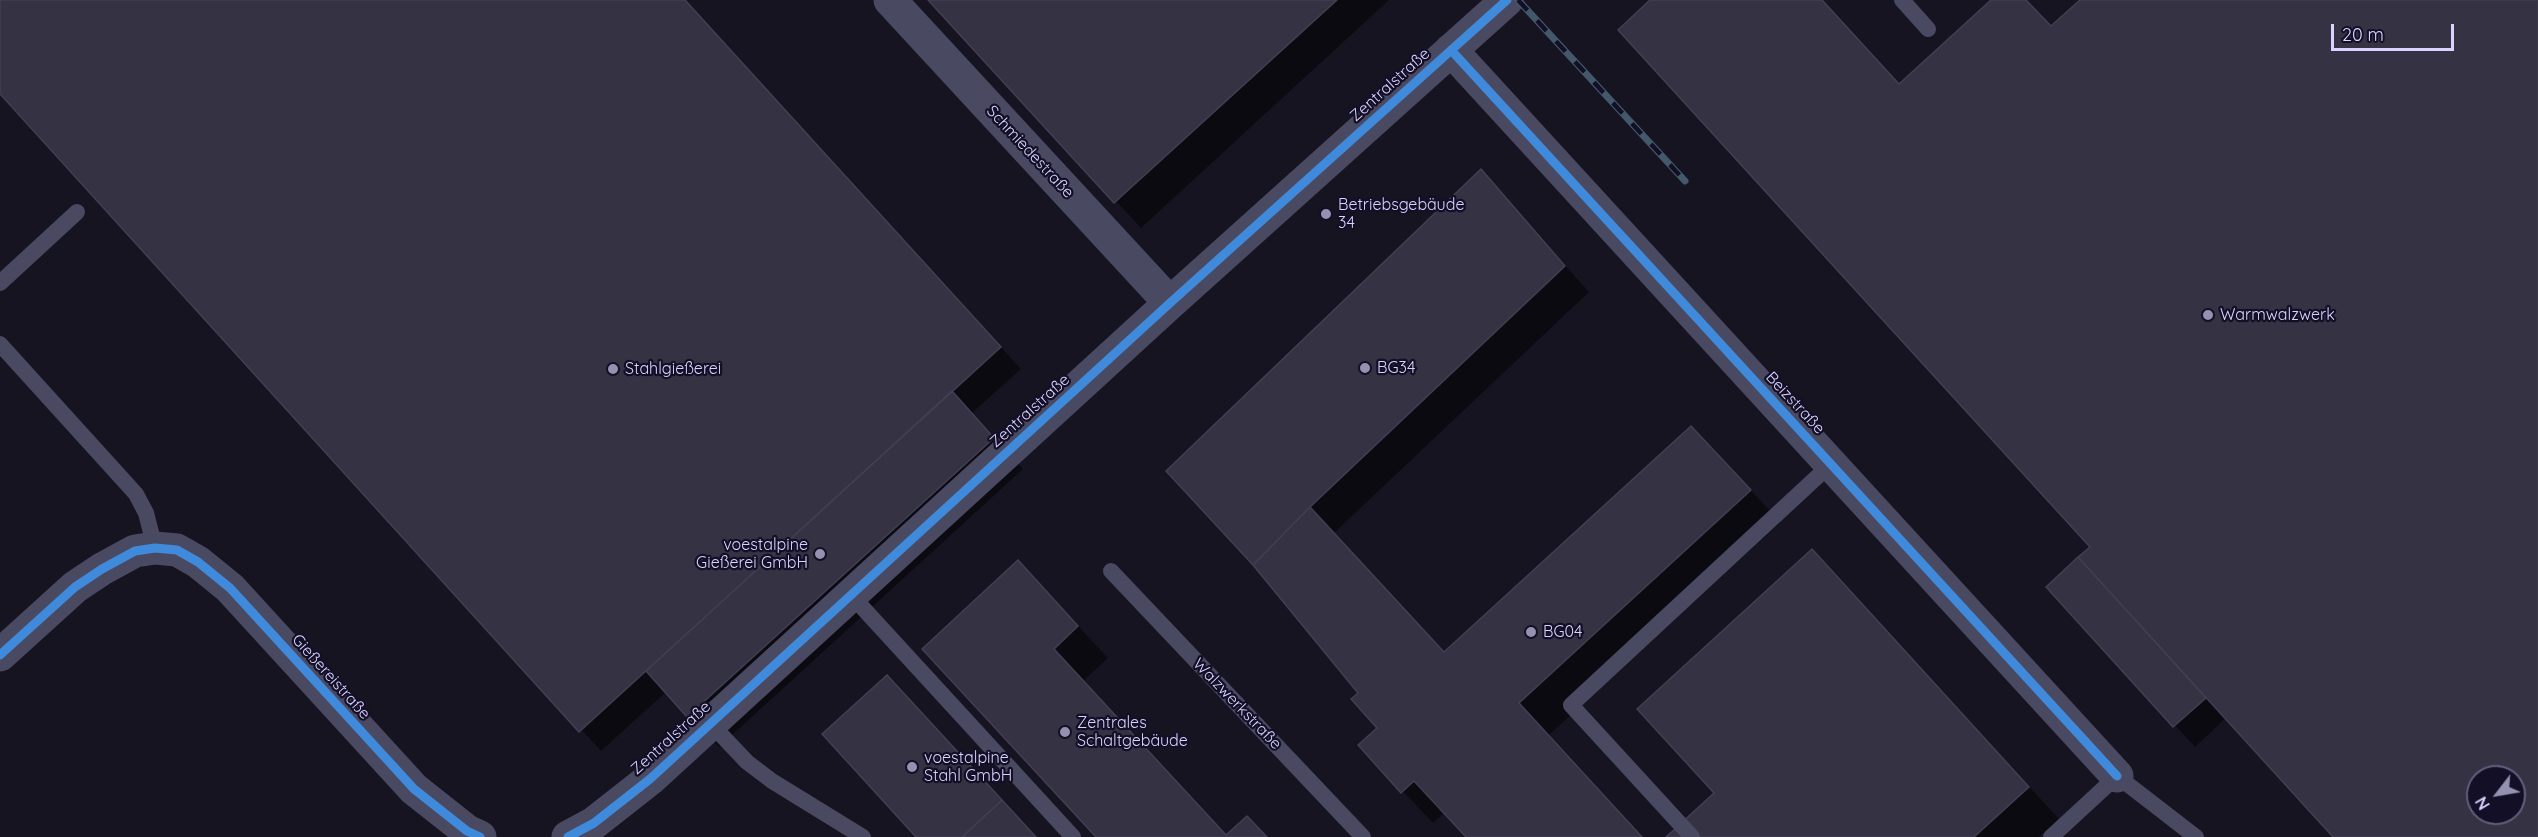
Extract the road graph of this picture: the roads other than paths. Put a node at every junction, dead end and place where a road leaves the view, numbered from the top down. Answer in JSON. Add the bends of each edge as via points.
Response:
{"nodes":[{"id":1,"x":890,"y":0,"type":"edge"},
{"id":2,"x":1507,"y":0,"type":"edge"},
{"id":3,"x":1902,"y":0,"type":"edge"},
{"id":4,"x":1928,"y":29,"type":"dead end"},
{"id":5,"x":1451,"y":50,"type":"junction"},
{"id":6,"x":77,"y":212,"type":"dead end"},
{"id":7,"x":0,"y":283,"type":"edge"},
{"id":8,"x":1170,"y":303,"type":"junction"},
{"id":9,"x":0,"y":344,"type":"edge"},
{"id":10,"x":1831,"y":464,"type":"junction"},
{"id":11,"x":154,"y":548,"type":"junction"},
{"id":12,"x":1111,"y":571,"type":"dead end"},
{"id":13,"x":851,"y":595,"type":"junction"},
{"id":14,"x":0,"y":655,"type":"edge"},
{"id":15,"x":710,"y":723,"type":"junction"},
{"id":16,"x":2117,"y":776,"type":"junction"},
{"id":17,"x":480,"y":837,"type":"edge"},
{"id":18,"x":568,"y":837,"type":"edge"},
{"id":19,"x":863,"y":837,"type":"edge"},
{"id":20,"x":1073,"y":837,"type":"edge"},
{"id":21,"x":1364,"y":837,"type":"edge"},
{"id":22,"x":1692,"y":837,"type":"edge"},
{"id":23,"x":2051,"y":837,"type":"edge"},
{"id":24,"x":2196,"y":837,"type":"edge"}],
"edges":[{"from":1,"to":8,"type":"street","name":"Schmiedestraße"},
{"from":2,"to":5,"type":"street","name":"Zentralstraße"},
{"from":3,"to":4,"type":"lane"},
{"from":5,"to":8,"type":"street","name":"Zentralstraße"},
{"from":5,"to":10,"type":"street","name":"Beizstraße"},
{"from":6,"to":7,"type":"lane"},
{"from":8,"to":13,"type":"street","name":"Zentralstraße"},
{"from":9,"to":11,"type":"lane","via":[[136,494],[146,513]]},
{"from":10,"to":16,"type":"street","name":"Beizstraße"},
{"from":10,"to":22,"type":"lane","via":[[1571,705]]},
{"from":11,"to":14,"type":"street","via":[[135,551],[75,586]]},
{"from":11,"to":17,"type":"street","name":"Gießereistraße","via":[[177,550],[230,588],[414,789]]},
{"from":12,"to":21,"type":"lane","name":"Walzwerkstraße"},
{"from":13,"to":15,"type":"street","name":"Zentralstraße"},
{"from":13,"to":20,"type":"lane"},
{"from":15,"to":18,"type":"street","name":"Zentralstraße","via":[[651,779],[594,823]]},
{"from":15,"to":19,"type":"lane","via":[[747,762],[772,781]]},
{"from":16,"to":23,"type":"lane"},
{"from":16,"to":24,"type":"lane","name":"Beizstraße"}]}
